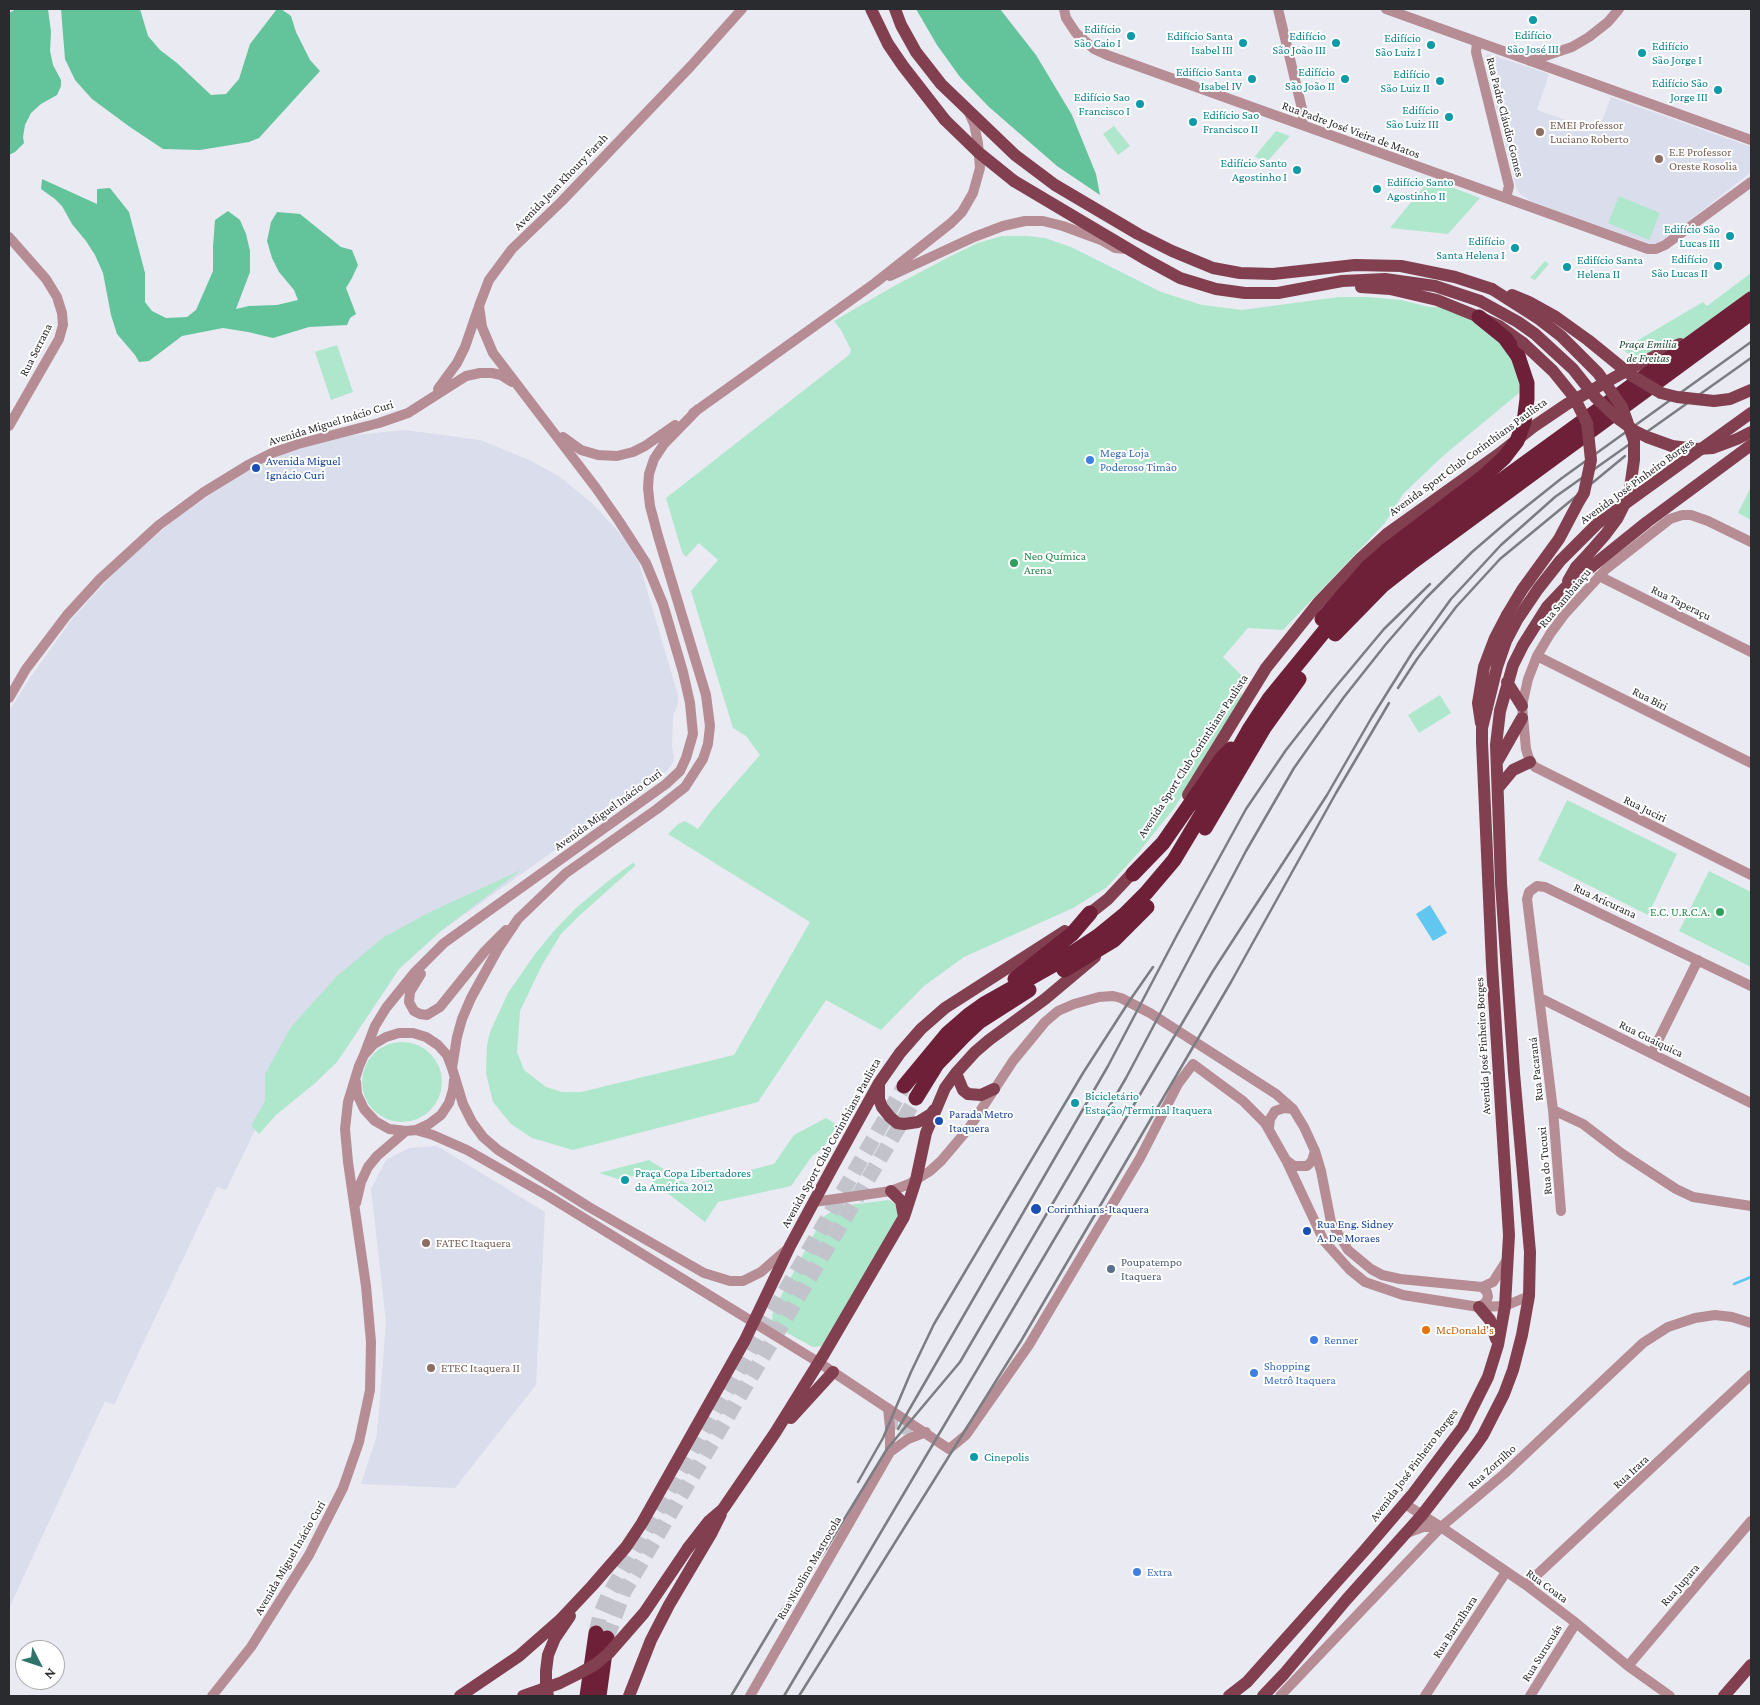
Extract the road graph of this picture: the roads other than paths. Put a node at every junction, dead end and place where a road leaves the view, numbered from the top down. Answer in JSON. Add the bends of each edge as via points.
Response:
{"nodes":[{"id":1,"x":742,"y":9,"type":"edge"},
{"id":2,"x":750,"y":9,"type":"edge"},
{"id":3,"x":871,"y":9,"type":"edge"},
{"id":4,"x":891,"y":9,"type":"edge"},
{"id":5,"x":895,"y":9,"type":"edge"},
{"id":6,"x":1064,"y":9,"type":"edge"},
{"id":7,"x":1278,"y":9,"type":"edge"},
{"id":8,"x":1386,"y":9,"type":"edge"},
{"id":9,"x":1619,"y":9,"type":"edge"},
{"id":10,"x":736,"y":18,"type":"junction"},
{"id":11,"x":901,"y":25,"type":"junction"},
{"id":12,"x":1477,"y":42,"type":"junction"},
{"id":13,"x":1530,"y":61,"type":"junction"},
{"id":14,"x":967,"y":111,"type":"junction"},
{"id":15,"x":1302,"y":125,"type":"junction"},
{"id":16,"x":1751,"y":140,"type":"edge"},
{"id":17,"x":1751,"y":182,"type":"edge"},
{"id":18,"x":1506,"y":198,"type":"junction"},
{"id":19,"x":1085,"y":229,"type":"junction"},
{"id":20,"x":9,"y":237,"type":"edge"},
{"id":21,"x":875,"y":283,"type":"junction"},
{"id":22,"x":1321,"y":284,"type":"junction"},
{"id":23,"x":1492,"y":289,"type":"junction"},
{"id":24,"x":1751,"y":299,"type":"edge"},
{"id":25,"x":479,"y":306,"type":"junction"},
{"id":26,"x":1751,"y":313,"type":"edge"},
{"id":27,"x":1479,"y":317,"type":"joint"},
{"id":28,"x":1709,"y":330,"type":"junction"},
{"id":29,"x":1521,"y":350,"type":"junction"},
{"id":30,"x":519,"y":386,"type":"junction"},
{"id":31,"x":1751,"y":390,"type":"edge"},
{"id":32,"x":427,"y":401,"type":"junction"},
{"id":33,"x":698,"y":409,"type":"junction"},
{"id":34,"x":1751,"y":413,"type":"edge"},
{"id":35,"x":9,"y":426,"type":"edge"},
{"id":36,"x":550,"y":427,"type":"junction"},
{"id":37,"x":1751,"y":432,"type":"edge"},
{"id":38,"x":1751,"y":445,"type":"edge"},
{"id":39,"x":1751,"y":542,"type":"edge"},
{"id":40,"x":1599,"y":576,"type":"junction"},
{"id":41,"x":1565,"y":588,"type":"junction"},
{"id":42,"x":1751,"y":652,"type":"edge"},
{"id":43,"x":1537,"y":656,"type":"junction"},
{"id":44,"x":1506,"y":682,"type":"junction"},
{"id":45,"x":9,"y":698,"type":"edge"},
{"id":46,"x":1270,"y":699,"type":"junction"},
{"id":47,"x":1522,"y":712,"type":"junction"},
{"id":48,"x":1250,"y":728,"type":"junction"},
{"id":49,"x":1482,"y":728,"type":"junction"},
{"id":50,"x":1497,"y":762,"type":"junction"},
{"id":51,"x":1530,"y":762,"type":"junction"},
{"id":52,"x":1751,"y":763,"type":"edge"},
{"id":53,"x":1498,"y":788,"type":"junction"},
{"id":54,"x":1133,"y":874,"type":"junction"},
{"id":55,"x":1751,"y":875,"type":"edge"},
{"id":56,"x":1529,"y":892,"type":"joint"},
{"id":57,"x":1090,"y":913,"type":"junction"},
{"id":58,"x":518,"y":919,"type":"junction"},
{"id":59,"x":1114,"y":940,"type":"junction"},
{"id":60,"x":444,"y":944,"type":"junction"},
{"id":61,"x":1698,"y":960,"type":"junction"},
{"id":62,"x":1751,"y":986,"type":"edge"},
{"id":63,"x":1540,"y":998,"type":"junction"},
{"id":64,"x":984,"y":1004,"type":"junction"},
{"id":65,"x":1652,"y":1053,"type":"junction"},
{"id":66,"x":364,"y":1054,"type":"junction"},
{"id":67,"x":453,"y":1072,"type":"junction"},
{"id":68,"x":956,"y":1073,"type":"junction"},
{"id":69,"x":356,"y":1078,"type":"junction"},
{"id":70,"x":879,"y":1084,"type":"junction"},
{"id":71,"x":904,"y":1086,"type":"tunnel mouth"},
{"id":72,"x":994,"y":1089,"type":"junction"},
{"id":73,"x":916,"y":1098,"type":"tunnel mouth"},
{"id":74,"x":1751,"y":1103,"type":"edge"},
{"id":75,"x":937,"y":1106,"type":"junction"},
{"id":76,"x":1293,"y":1109,"type":"junction"},
{"id":77,"x":1553,"y":1110,"type":"junction"},
{"id":78,"x":1269,"y":1128,"type":"junction"},
{"id":79,"x":411,"y":1130,"type":"junction"},
{"id":80,"x":1315,"y":1151,"type":"junction"},
{"id":81,"x":1286,"y":1160,"type":"junction"},
{"id":82,"x":916,"y":1180,"type":"junction"},
{"id":83,"x":891,"y":1191,"type":"junction"},
{"id":84,"x":814,"y":1202,"type":"junction"},
{"id":85,"x":1751,"y":1206,"type":"edge"},
{"id":86,"x":1561,"y":1211,"type":"dead end"},
{"id":87,"x":355,"y":1212,"type":"junction"},
{"id":88,"x":904,"y":1217,"type":"junction"},
{"id":89,"x":1509,"y":1235,"type":"junction"},
{"id":90,"x":790,"y":1246,"type":"junction"},
{"id":91,"x":1509,"y":1252,"type":"junction"},
{"id":92,"x":1530,"y":1252,"type":"junction"},
{"id":93,"x":1482,"y":1287,"type":"junction"},
{"id":94,"x":1529,"y":1296,"type":"junction"},
{"id":95,"x":1505,"y":1306,"type":"junction"},
{"id":96,"x":1479,"y":1307,"type":"junction"},
{"id":97,"x":754,"y":1323,"type":"junction"},
{"id":98,"x":1751,"y":1324,"type":"edge"},
{"id":99,"x":1498,"y":1345,"type":"junction"},
{"id":100,"x":818,"y":1362,"type":"junction"},
{"id":101,"x":833,"y":1372,"type":"junction"},
{"id":102,"x":1751,"y":1375,"type":"edge"},
{"id":103,"x":888,"y":1408,"type":"junction"},
{"id":104,"x":926,"y":1432,"type":"junction"},
{"id":105,"x":774,"y":1433,"type":"junction"},
{"id":106,"x":890,"y":1452,"type":"junction"},
{"id":107,"x":1405,"y":1504,"type":"junction"},
{"id":108,"x":723,"y":1509,"type":"junction"},
{"id":109,"x":1422,"y":1515,"type":"junction"},
{"id":110,"x":1751,"y":1521,"type":"edge"},
{"id":111,"x":1442,"y":1527,"type":"junction"},
{"id":112,"x":1407,"y":1532,"type":"junction"},
{"id":113,"x":1365,"y":1550,"type":"junction"},
{"id":114,"x":1506,"y":1572,"type":"junction"},
{"id":115,"x":1370,"y":1573,"type":"junction"},
{"id":116,"x":1341,"y":1578,"type":"junction"},
{"id":117,"x":592,"y":1586,"type":"junction"},
{"id":118,"x":1526,"y":1586,"type":"junction"},
{"id":119,"x":1346,"y":1600,"type":"junction"},
{"id":120,"x":1576,"y":1623,"type":"junction"},
{"id":121,"x":1751,"y":1665,"type":"edge"},
{"id":122,"x":1628,"y":1666,"type":"junction"},
{"id":123,"x":212,"y":1696,"type":"edge"},
{"id":124,"x":460,"y":1696,"type":"edge"},
{"id":125,"x":523,"y":1696,"type":"edge"},
{"id":126,"x":548,"y":1696,"type":"edge"},
{"id":127,"x":587,"y":1696,"type":"edge"},
{"id":128,"x":599,"y":1696,"type":"edge"},
{"id":129,"x":630,"y":1696,"type":"edge"},
{"id":130,"x":750,"y":1696,"type":"edge"},
{"id":131,"x":1229,"y":1696,"type":"edge"},
{"id":132,"x":1263,"y":1696,"type":"edge"},
{"id":133,"x":1280,"y":1696,"type":"edge"},
{"id":134,"x":1425,"y":1696,"type":"edge"},
{"id":135,"x":1530,"y":1696,"type":"edge"},
{"id":136,"x":1670,"y":1696,"type":"edge"},
{"id":137,"x":1724,"y":1696,"type":"edge"}],
"edges":[{"from":1,"to":10,"type":"street","name":"Avenida Jean Khoury Farah"},
{"from":2,"to":10,"type":"street","name":"Avenida Jean Khoury Farah"},
{"from":3,"to":19,"type":"main road","bridge":true,"via":[[888,44],[950,126],[1014,181]]},
{"from":4,"to":11,"type":"street"},
{"from":5,"to":11,"type":"main road"},
{"from":6,"to":15,"type":"street","name":"Rua Padre José Vieira de Matos","via":[[1076,33],[1094,49]]},
{"from":7,"to":15,"type":"street","via":[[1303,113]]},
{"from":8,"to":12,"type":"street"},
{"from":9,"to":13,"type":"street","via":[[1608,22],[1572,47]]},
{"from":10,"to":25,"type":"street","name":"Avenida Jean Khoury Farah","via":[[561,202],[512,248],[489,280]]},
{"from":11,"to":14,"type":"main road","via":[[916,52]]},
{"from":12,"to":13,"type":"street"},
{"from":12,"to":18,"type":"street","name":"Rua Padre Cláudio Gomes","via":[[1476,52],[1509,186]]},
{"from":13,"to":16,"type":"street"},
{"from":14,"to":21,"type":"street","via":[[974,124],[980,168],[969,202],[951,223]]},
{"from":14,"to":23,"type":"main road","via":[[1055,186],[1138,234],[1196,262],[1226,271],[1256,274],[1378,264],[1400,266],[1455,277]]},
{"from":15,"to":18,"type":"street","name":"Rua Padre José Vieira de Matos"},
{"from":17,"to":18,"type":"street","name":"Rua Padre José Vieira de Matos","via":[[1656,249]]},
{"from":19,"to":21,"type":"street","via":[[1043,221],[1003,226]]},
{"from":19,"to":22,"type":"main road","via":[[1180,278],[1229,292],[1278,293]]},
{"from":20,"to":35,"type":"street","name":"Rua Serrana","via":[[46,278],[57,297],[63,325],[59,339]]},
{"from":21,"to":33,"type":"street"},
{"from":22,"to":27,"type":"main road","via":[[1372,287],[1419,295],[1462,308]]},
{"from":22,"to":37,"type":"main road","bridge":true,"via":[[1385,279],[1404,281],[1435,286],[1480,301],[1535,334],[1573,369],[1596,398],[1634,430],[1672,446],[1713,448]]},
{"from":23,"to":31,"type":"main road","bridge":true,"via":[[1529,302],[1556,317],[1631,375],[1661,393],[1714,401],[1730,399]]},
{"from":23,"to":41,"type":"main road","bridge":true,"via":[[1539,319],[1575,348],[1622,407],[1634,441],[1629,495],[1617,518],[1569,578]]},
{"from":24,"to":28,"type":"highway","name":"Avenida Sport Club Corinthians Paulista"},
{"from":25,"to":30,"type":"street","via":[[482,327],[493,353]]},
{"from":25,"to":32,"type":"street","name":"Avenida Miguel Inácio Curi","via":[[457,363]]},
{"from":26,"to":59,"type":"highway","via":[[1448,535],[1384,585],[1358,610],[1321,650],[1276,709],[1184,862]]},
{"from":27,"to":29,"type":"highway"},
{"from":28,"to":46,"type":"highway","name":"Avenida Sport Club Corinthians Paulista","via":[[1488,490],[1371,583],[1330,623]]},
{"from":28,"to":54,"type":"main road","name":"Avenida Sport Club Corinthians Paulista","via":[[1567,404],[1395,528],[1360,559],[1318,603],[1266,668],[1186,799]]},
{"from":29,"to":46,"type":"highway","bridge":true,"via":[[1528,399],[1517,441],[1482,478],[1369,566],[1313,629]]},
{"from":29,"to":49,"type":"main road","bridge":true,"via":[[1554,371],[1574,397],[1587,423],[1591,460],[1584,493],[1495,638],[1484,667],[1478,704]]},
{"from":30,"to":32,"type":"street","name":"Avenida Miguel Inácio Curi","via":[[492,373],[480,373],[466,376]]},
{"from":30,"to":36,"type":"street","name":"Avenida Miguel Inácio Curi"},
{"from":32,"to":45,"type":"street","name":"Avenida Miguel Inácio Curi","via":[[408,413],[380,423],[337,432],[272,453],[204,492],[159,525],[100,579],[67,615],[26,669]]},
{"from":33,"to":36,"type":"street","via":[[645,446],[616,456],[581,450]]},
{"from":33,"to":58,"type":"street","via":[[654,459],[648,488],[658,536],[706,695],[710,726],[703,759],[684,786],[566,873]]},
{"from":34,"to":49,"type":"main road","name":"Avenida José Pinheiro Borges","via":[[1597,524],[1560,562],[1538,589],[1506,641]]},
{"from":36,"to":60,"type":"street","name":"Avenida Miguel Inácio Curi","via":[[619,521],[646,564],[663,604],[683,672],[693,734],[680,771],[666,784]]},
{"from":38,"to":41,"type":"main road"},
{"from":39,"to":40,"type":"street","name":"Rua Sambaiaçu","via":[[1708,521],[1682,515],[1663,524]]},
{"from":40,"to":42,"type":"street","name":"Rua Taperaçu"},
{"from":40,"to":43,"type":"street","name":"Rua Sambaiaçu","via":[[1564,615]]},
{"from":41,"to":44,"type":"main road","via":[[1533,628]]},
{"from":43,"to":47,"type":"street","name":"Rua Sambaiaçu","via":[[1528,679]]},
{"from":43,"to":52,"type":"street","name":"Rua Biri"},
{"from":44,"to":47,"type":"main road"},
{"from":44,"to":50,"type":"main road","via":[[1496,745]]},
{"from":46,"to":48,"type":"highway","name":"Avenida Sport Club Corinthians Paulista"},
{"from":47,"to":50,"type":"main road"},
{"from":47,"to":51,"type":"street","name":"Rua Sambaiaçu"},
{"from":48,"to":54,"type":"highway","via":[[1222,758],[1163,843]]},
{"from":48,"to":64,"type":"highway","name":"Avenida Sport Club Corinthians Paulista","via":[[1174,860],[1142,898],[1098,936]]},
{"from":49,"to":89,"type":"main road","name":"Avenida José Pinheiro Borges","via":[[1482,780]]},
{"from":50,"to":53,"type":"main road"},
{"from":51,"to":53,"type":"main road","via":[[1513,770]]},
{"from":51,"to":55,"type":"street","name":"Rua Juciri","via":[[1540,771]]},
{"from":53,"to":92,"type":"main road","via":[[1502,902]]},
{"from":54,"to":57,"type":"main road","name":"Avenida Sport Club Corinthians Paulista"},
{"from":56,"to":61,"type":"street","name":"Rua Aricurana","via":[[1537,886],[1545,887]]},
{"from":56,"to":63,"type":"street","name":"Rua Pacaraná","via":[[1527,898]]},
{"from":57,"to":64,"type":"highway","via":[[1072,934]]},
{"from":57,"to":70,"type":"main road","name":"Avenida Sport Club Corinthians Paulista","via":[[946,1008],[921,1029]]},
{"from":58,"to":60,"type":"street","via":[[484,951],[440,1007],[427,1015],[420,1014],[410,1006],[410,992],[416,979]]},
{"from":58,"to":67,"type":"street","via":[[498,949],[462,1018]]},
{"from":59,"to":68,"type":"main road","via":[[1045,999],[989,1040]]},
{"from":59,"to":73,"type":"highway","via":[[979,1022],[937,1064]]},
{"from":60,"to":66,"type":"street","name":"Avenida Miguel Inácio Curi","via":[[415,972],[386,1008]]},
{"from":61,"to":62,"type":"street","name":"Rua Aricurana"},
{"from":61,"to":65,"type":"street"},
{"from":63,"to":65,"type":"street","name":"Rua Guaiquica"},
{"from":63,"to":77,"type":"street","name":"Rua Pacaraná"},
{"from":64,"to":71,"type":"highway","name":"Avenida Sport Club Corinthians Paulista","via":[[948,1034]]},
{"from":65,"to":74,"type":"street","name":"Rua Guaiquica"},
{"from":66,"to":67,"type":"street","via":[[386,1037],[413,1033],[438,1045]]},
{"from":66,"to":69,"type":"street","name":"Avenida Miguel Inácio Curi"},
{"from":67,"to":79,"type":"street","via":[[453,1090],[441,1115],[429,1124]]},
{"from":67,"to":90,"type":"street","via":[[472,1122],[498,1150],[704,1273],[730,1281],[743,1281],[766,1269]]},
{"from":68,"to":72,"type":"main road","via":[[962,1090],[968,1094],[981,1095]]},
{"from":68,"to":75,"type":"main road"},
{"from":69,"to":79,"type":"street","via":[[357,1094],[375,1121],[389,1129]]},
{"from":69,"to":87,"type":"street","name":"Avenida Miguel Inácio Curi","via":[[348,1102],[346,1128]]},
{"from":70,"to":75,"type":"main road","via":[[882,1107],[897,1122],[918,1122]]},
{"from":70,"to":84,"type":"main road","name":"Avenida Sport Club Corinthians Paulista"},
{"from":72,"to":76,"type":"street","via":[[1036,1031],[1058,1011],[1088,999],[1113,996],[1150,1013],[1276,1094]]},
{"from":72,"to":82,"type":"street","via":[[969,1128],[941,1161]]},
{"from":75,"to":82,"type":"main road","via":[[926,1133]]},
{"from":76,"to":78,"type":"street","via":[[1275,1111]]},
{"from":76,"to":80,"type":"street"},
{"from":77,"to":85,"type":"street","name":"Rua Pacaraná","via":[[1583,1124],[1676,1189],[1693,1196]]},
{"from":77,"to":86,"type":"street","name":"Rua do Tucuxi"},
{"from":78,"to":81,"type":"street"},
{"from":78,"to":104,"type":"street","via":[[1242,1101],[1193,1064],[1178,1084],[1140,1158],[1029,1345],[966,1435],[949,1449]]},
{"from":79,"to":87,"type":"street","name":"Avenida Miguel Inácio Curi","via":[[368,1167]]},
{"from":79,"to":97,"type":"street","via":[[433,1135],[467,1150]]},
{"from":80,"to":81,"type":"street","via":[[1307,1166],[1294,1166]]},
{"from":80,"to":93,"type":"street","via":[[1331,1222],[1344,1246],[1360,1262],[1382,1275],[1400,1279]]},
{"from":81,"to":96,"type":"street","via":[[1324,1240],[1365,1282],[1403,1295]]},
{"from":82,"to":83,"type":"street"},
{"from":82,"to":88,"type":"main road"},
{"from":83,"to":84,"type":"street"},
{"from":83,"to":88,"type":"main road","via":[[901,1201]]},
{"from":84,"to":90,"type":"main road","name":"Avenida Sport Club Corinthians Paulista"},
{"from":87,"to":123,"type":"street","name":"Avenida Miguel Inácio Curi","via":[[371,1342],[370,1390],[360,1442],[343,1488],[309,1555],[257,1639]]},
{"from":88,"to":100,"type":"main road"},
{"from":89,"to":91,"type":"main road","name":"Avenida José Pinheiro Borges"},
{"from":89,"to":92,"type":"main road","via":[[1526,1240]]},
{"from":90,"to":97,"type":"main road","name":"Avenida Sport Club Corinthians Paulista"},
{"from":91,"to":93,"type":"street","via":[[1496,1278]]},
{"from":91,"to":95,"type":"main road","name":"Avenida José Pinheiro Borges"},
{"from":92,"to":94,"type":"main road"},
{"from":93,"to":96,"type":"street","via":[[1488,1297]]},
{"from":94,"to":95,"type":"street"},
{"from":94,"to":109,"type":"main road","via":[[1513,1370],[1494,1415],[1483,1435]]},
{"from":95,"to":96,"type":"street"},
{"from":95,"to":99,"type":"main road","name":"Avenida José Pinheiro Borges"},
{"from":96,"to":99,"type":"main road","via":[[1492,1323]]},
{"from":97,"to":100,"type":"street"},
{"from":97,"to":117,"type":"main road","name":"Avenida Sport Club Corinthians Paulista","via":[[642,1523]]},
{"from":98,"to":111,"type":"street","name":"Rua Zorrilho","via":[[1732,1317],[1695,1318],[1668,1327],[1642,1343],[1504,1474]]},
{"from":99,"to":107,"type":"main road","name":"Avenida José Pinheiro Borges","via":[[1488,1377],[1464,1427]]},
{"from":100,"to":101,"type":"street"},
{"from":100,"to":105,"type":"main road"},
{"from":101,"to":103,"type":"street"},
{"from":101,"to":105,"type":"main road"},
{"from":102,"to":118,"type":"street","name":"Rua Irara"},
{"from":103,"to":104,"type":"street"},
{"from":103,"to":106,"type":"street"},
{"from":104,"to":106,"type":"street","name":"Rua Nicolino Mastrocola","via":[[908,1439]]},
{"from":105,"to":108,"type":"main road"},
{"from":106,"to":130,"type":"street","name":"Rua Nicolino Mastrocola"},
{"from":107,"to":109,"type":"street","name":"Rua Coata"},
{"from":107,"to":113,"type":"main road","name":"Avenida José Pinheiro Borges"},
{"from":108,"to":125,"type":"main road","bridge":true,"via":[[709,1521],[644,1614],[609,1653],[580,1673]]},
{"from":108,"to":129,"type":"main road","via":[[651,1640]]},
{"from":109,"to":111,"type":"street","name":"Rua Coata"},
{"from":109,"to":112,"type":"main road"},
{"from":110,"to":122,"type":"street","name":"Rua Jupara"},
{"from":111,"to":112,"type":"street","via":[[1424,1527]]},
{"from":111,"to":114,"type":"street","name":"Rua Coata"},
{"from":111,"to":133,"type":"street","name":"Rua Zorrilho"},
{"from":112,"to":115,"type":"main road"},
{"from":113,"to":115,"type":"main road","via":[[1364,1563]]},
{"from":113,"to":116,"type":"main road","name":"Avenida José Pinheiro Borges"},
{"from":114,"to":118,"type":"street","name":"Rua Coata"},
{"from":114,"to":134,"type":"street","name":"Rua Barralhara"},
{"from":115,"to":119,"type":"main road"},
{"from":116,"to":119,"type":"main road","via":[[1346,1588]]},
{"from":116,"to":131,"type":"main road","name":"Avenida José Pinheiro Borges","via":[[1247,1682]]},
{"from":117,"to":124,"type":"main road","name":"Avenida Sport Club Corinthians Paulista","via":[[519,1656]]},
{"from":117,"to":126,"type":"main road","via":[[555,1638],[548,1655]]},
{"from":118,"to":120,"type":"street","name":"Rua Coata"},
{"from":119,"to":132,"type":"main road"},
{"from":120,"to":122,"type":"street","name":"Rua Coata"},
{"from":120,"to":135,"type":"street","name":"Rua Surucuás"},
{"from":121,"to":137,"type":"main road"},
{"from":122,"to":136,"type":"street","name":"Rua Coata"},
{"from":127,"to":128,"type":"highway","via":[[601,1635]]}]}
